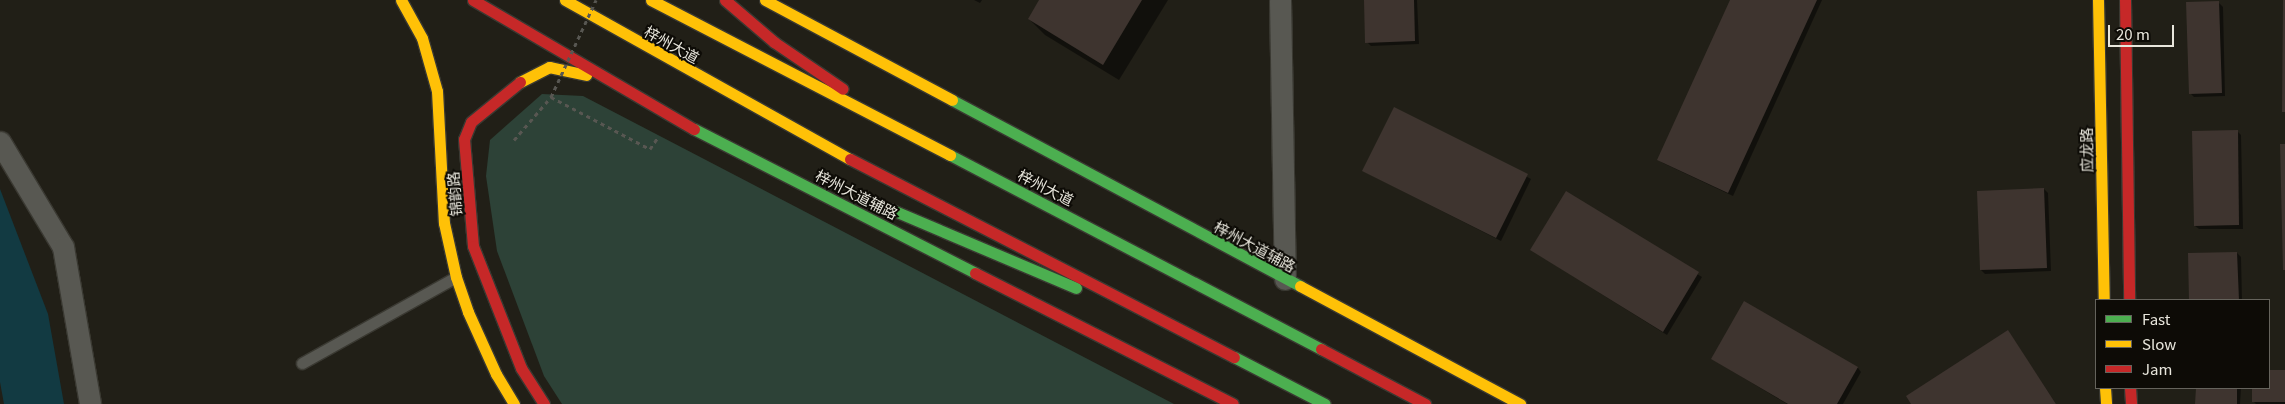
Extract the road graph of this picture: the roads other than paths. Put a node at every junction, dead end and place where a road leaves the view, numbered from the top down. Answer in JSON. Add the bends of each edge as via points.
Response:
{"nodes":[{"id":1,"x":400,"y":0,"type":"edge"},
{"id":2,"x":472,"y":0,"type":"edge"},
{"id":3,"x":564,"y":0,"type":"edge"},
{"id":4,"x":651,"y":0,"type":"edge"},
{"id":5,"x":725,"y":0,"type":"edge"},
{"id":6,"x":765,"y":0,"type":"edge"},
{"id":7,"x":1280,"y":0,"type":"edge"},
{"id":8,"x":2098,"y":0,"type":"edge"},
{"id":9,"x":2125,"y":0,"type":"edge"},
{"id":10,"x":607,"y":80,"type":"junction"},
{"id":11,"x":698,"y":131,"type":"junction"},
{"id":12,"x":906,"y":132,"type":"junction"},
{"id":13,"x":0,"y":142,"type":"edge"},
{"id":14,"x":826,"y":183,"type":"dead end"},
{"id":15,"x":880,"y":205,"type":"dead end"},
{"id":16,"x":456,"y":277,"type":"junction"},
{"id":17,"x":1285,"y":279,"type":"junction"},
{"id":18,"x":2104,"y":299,"type":"edge"},
{"id":19,"x":2129,"y":299,"type":"edge"},
{"id":20,"x":1200,"y":340,"type":"junction"},
{"id":21,"x":302,"y":362,"type":"dead end"},
{"id":22,"x":2105,"y":389,"type":"edge"},
{"id":23,"x":2130,"y":389,"type":"edge"},
{"id":24,"x":90,"y":404,"type":"edge"},
{"id":25,"x":514,"y":404,"type":"edge"},
{"id":26,"x":544,"y":404,"type":"edge"},
{"id":27,"x":1233,"y":404,"type":"edge"},
{"id":28,"x":1325,"y":404,"type":"edge"},
{"id":29,"x":1425,"y":404,"type":"edge"},
{"id":30,"x":1520,"y":404,"type":"edge"},
{"id":31,"x":2106,"y":404,"type":"edge"},
{"id":32,"x":2131,"y":404,"type":"edge"}],
"edges":[{"from":1,"to":16,"type":"main road","name":"锦韵路","via":[[422,38],[438,91],[444,223]]},
{"from":2,"to":10,"type":"main road","name":"梓州大道辅路"},
{"from":3,"to":20,"type":"main road","name":"梓州大道","via":[[814,140]]},
{"from":4,"to":12,"type":"main road","name":"梓州大道"},
{"from":5,"to":12,"type":"main road","via":[[774,42]]},
{"from":6,"to":17,"type":"main road","name":"梓州大道辅路"},
{"from":7,"to":17,"type":"street"},
{"from":8,"to":18,"type":"main road","name":"应龙路"},
{"from":9,"to":19,"type":"main road"},
{"from":10,"to":11,"type":"main road","name":"梓州大道辅路"},
{"from":10,"to":26,"type":"main road","name":"锦韵路","via":[[549,68],[516,84],[471,122],[464,138],[474,246],[521,368]]},
{"from":11,"to":14,"type":"main road"},
{"from":11,"to":27,"type":"main road","name":"梓州大道辅路"},
{"from":12,"to":29,"type":"main road","name":"梓州大道"},
{"from":13,"to":24,"type":"street","via":[[63,247]]},
{"from":15,"to":20,"type":"main road"},
{"from":16,"to":21,"type":"lane"},
{"from":16,"to":25,"type":"main road","name":"锦韵路","via":[[496,374]]},
{"from":17,"to":30,"type":"main road","name":"梓州大道辅路"},
{"from":20,"to":28,"type":"main road","name":"梓州大道"},
{"from":22,"to":31,"type":"main road"},
{"from":23,"to":32,"type":"main road"}]}
